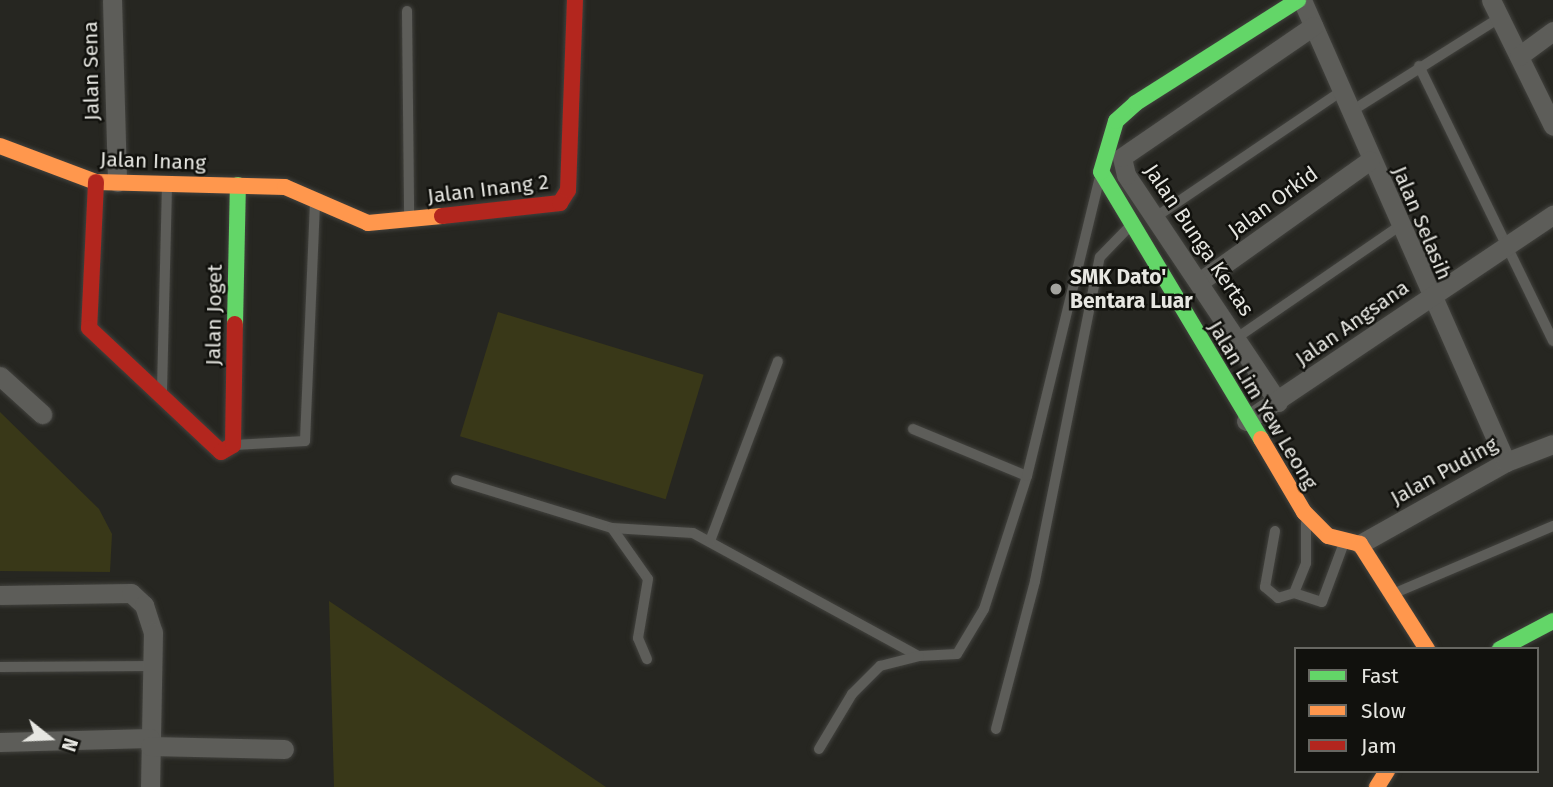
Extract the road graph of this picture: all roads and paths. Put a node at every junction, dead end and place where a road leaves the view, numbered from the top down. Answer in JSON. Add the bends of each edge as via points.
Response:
{"nodes":[{"id":1,"x":112,"y":0,"type":"edge"},
{"id":2,"x":575,"y":0,"type":"edge"},
{"id":3,"x":1300,"y":0,"type":"edge"},
{"id":4,"x":1270,"y":7,"type":"edge"},
{"id":5,"x":1495,"y":9,"type":"edge"},
{"id":6,"x":407,"y":11,"type":"dead end"},
{"id":7,"x":1313,"y":26,"type":"junction"},
{"id":8,"x":1553,"y":31,"type":"edge"},
{"id":9,"x":1519,"y":57,"type":"junction"},
{"id":10,"x":1419,"y":66,"type":"junction"},
{"id":11,"x":1340,"y":93,"type":"junction"},
{"id":12,"x":1350,"y":112,"type":"junction"},
{"id":13,"x":1553,"y":126,"type":"edge"},
{"id":14,"x":0,"y":146,"type":"edge"},
{"id":15,"x":1370,"y":160,"type":"junction"},
{"id":16,"x":1101,"y":172,"type":"junction"},
{"id":17,"x":96,"y":182,"type":"junction"},
{"id":18,"x":117,"y":182,"type":"junction"},
{"id":19,"x":167,"y":184,"type":"junction"},
{"id":20,"x":238,"y":185,"type":"junction"},
{"id":21,"x":312,"y":196,"type":"junction"},
{"id":22,"x":1553,"y":215,"type":"edge"},
{"id":23,"x":1154,"y":218,"type":"junction"},
{"id":24,"x":410,"y":220,"type":"junction"},
{"id":25,"x":1130,"y":226,"type":"junction"},
{"id":26,"x":1398,"y":227,"type":"junction"},
{"id":27,"x":1503,"y":244,"type":"junction"},
{"id":28,"x":1202,"y":281,"type":"junction"},
{"id":29,"x":1429,"y":298,"type":"junction"},
{"id":30,"x":1238,"y":337,"type":"junction"},
{"id":31,"x":1553,"y":341,"type":"edge"},
{"id":32,"x":778,"y":361,"type":"dead end"},
{"id":33,"x":0,"y":376,"type":"edge"},
{"id":34,"x":162,"y":396,"type":"junction"},
{"id":35,"x":1278,"y":402,"type":"junction"},
{"id":36,"x":42,"y":414,"type":"dead end"},
{"id":37,"x":1246,"y":421,"type":"junction"},
{"id":38,"x":913,"y":429,"type":"dead end"},
{"id":39,"x":1553,"y":444,"type":"edge"},
{"id":40,"x":233,"y":445,"type":"junction"},
{"id":41,"x":1506,"y":462,"type":"junction"},
{"id":42,"x":1027,"y":476,"type":"junction"},
{"id":43,"x":456,"y":480,"type":"dead end"},
{"id":44,"x":1304,"y":512,"type":"junction"},
{"id":45,"x":1553,"y":526,"type":"edge"},
{"id":46,"x":612,"y":528,"type":"junction"},
{"id":47,"x":1275,"y":531,"type":"dead end"},
{"id":48,"x":710,"y":541,"type":"junction"},
{"id":49,"x":1352,"y":544,"type":"junction"},
{"id":50,"x":1294,"y":593,"type":"junction"},
{"id":51,"x":1391,"y":595,"type":"junction"},
{"id":52,"x":0,"y":596,"type":"edge"},
{"id":53,"x":1553,"y":621,"type":"edge"},
{"id":54,"x":1426,"y":647,"type":"edge"},
{"id":55,"x":1504,"y":647,"type":"edge"},
{"id":56,"x":919,"y":656,"type":"junction"},
{"id":57,"x":647,"y":659,"type":"dead end"},
{"id":58,"x":152,"y":666,"type":"junction"},
{"id":59,"x":0,"y":667,"type":"edge"},
{"id":60,"x":996,"y":729,"type":"dead end"},
{"id":61,"x":0,"y":742,"type":"edge"},
{"id":62,"x":150,"y":743,"type":"junction"},
{"id":63,"x":284,"y":749,"type":"dead end"},
{"id":64,"x":819,"y":749,"type":"dead end"},
{"id":65,"x":150,"y":787,"type":"edge"}],
"edges":[{"from":1,"to":18,"type":"street","name":"Jalan Sena"},
{"from":2,"to":24,"type":"street","name":"Jalan Inang 2","via":[[569,190],[560,203]]},
{"from":3,"to":4,"type":"street"},
{"from":3,"to":7,"type":"street","name":"Jalan Selasih"},
{"from":4,"to":16,"type":"street","via":[[1157,86],[1116,121]]},
{"from":5,"to":9,"type":"street"},
{"from":5,"to":10,"type":"lane"},
{"from":6,"to":24,"type":"lane"},
{"from":7,"to":11,"type":"street","name":"Jalan Selasih"},
{"from":7,"to":23,"type":"street","name":"Jalan Bunga Kertas","via":[[1122,157],[1126,175]]},
{"from":8,"to":9,"type":"street"},
{"from":9,"to":13,"type":"street"},
{"from":10,"to":12,"type":"lane"},
{"from":10,"to":27,"type":"lane"},
{"from":11,"to":12,"type":"street","name":"Jalan Selasih"},
{"from":11,"to":23,"type":"lane"},
{"from":12,"to":15,"type":"street","name":"Jalan Selasih"},
{"from":14,"to":17,"type":"street","name":"Jalan Inang"},
{"from":15,"to":26,"type":"street","name":"Jalan Selasih"},
{"from":15,"to":28,"type":"street","name":"Jalan Orkid"},
{"from":16,"to":25,"type":"street","name":"Jalan Lim Yew Leong"},
{"from":16,"to":42,"type":"lane"},
{"from":17,"to":18,"type":"street","name":"Jalan Inang"},
{"from":17,"to":34,"type":"street","via":[[89,328]]},
{"from":18,"to":19,"type":"street","name":"Jalan Inang"},
{"from":19,"to":20,"type":"street","name":"Jalan Inang"},
{"from":19,"to":34,"type":"lane"},
{"from":20,"to":21,"type":"street","name":"Jalan Inang"},
{"from":20,"to":40,"type":"street","name":"Jalan Joget"},
{"from":21,"to":24,"type":"street","name":"Jalan Inang 2","via":[[368,223]]},
{"from":21,"to":40,"type":"lane","via":[[305,441]]},
{"from":22,"to":27,"type":"street","name":"Jalan Angsana"},
{"from":23,"to":28,"type":"street","name":"Jalan Bunga Kertas"},
{"from":25,"to":37,"type":"street","name":"Jalan Lim Yew Leong"},
{"from":25,"to":60,"type":"lane","via":[[1100,257],[1035,582]]},
{"from":26,"to":29,"type":"street","name":"Jalan Selasih"},
{"from":26,"to":30,"type":"lane"},
{"from":27,"to":29,"type":"street","name":"Jalan Angsana"},
{"from":27,"to":31,"type":"lane"},
{"from":28,"to":30,"type":"street","name":"Jalan Bunga Kertas"},
{"from":29,"to":35,"type":"street","name":"Jalan Angsana"},
{"from":29,"to":41,"type":"street","name":"Jalan Selasih"},
{"from":30,"to":35,"type":"street","name":"Jalan Bunga Kertas"},
{"from":32,"to":48,"type":"lane"},
{"from":33,"to":36,"type":"street"},
{"from":34,"to":40,"type":"street","via":[[205,441],[221,452]]},
{"from":35,"to":37,"type":"street","name":"Jalan Angsana"},
{"from":37,"to":44,"type":"street","name":"Jalan Lim Yew Leong"},
{"from":38,"to":42,"type":"lane"},
{"from":39,"to":41,"type":"street","name":"Jalan Puding"},
{"from":41,"to":49,"type":"street","name":"Jalan Puding"},
{"from":42,"to":56,"type":"lane","via":[[973,636],[957,654]]},
{"from":43,"to":46,"type":"lane"},
{"from":44,"to":49,"type":"street","name":"Jalan Lim Yew Leong"},
{"from":44,"to":50,"type":"lane","via":[[1306,563]]},
{"from":45,"to":51,"type":"lane"},
{"from":46,"to":48,"type":"lane","via":[[693,533]]},
{"from":46,"to":57,"type":"lane","via":[[648,579],[638,638]]},
{"from":47,"to":50,"type":"lane","via":[[1265,587],[1278,598]]},
{"from":48,"to":56,"type":"lane"},
{"from":49,"to":50,"type":"lane","via":[[1322,602]]},
{"from":49,"to":51,"type":"street","name":"Jalan Lim Yew Leong"},
{"from":51,"to":54,"type":"street","name":"Jalan Lim Yew Leong"},
{"from":52,"to":58,"type":"street","via":[[131,593],[150,617]]},
{"from":53,"to":55,"type":"street"},
{"from":56,"to":64,"type":"lane","via":[[880,666],[852,694]]},
{"from":58,"to":59,"type":"lane"},
{"from":58,"to":62,"type":"street"},
{"from":61,"to":62,"type":"street"},
{"from":62,"to":63,"type":"street"},
{"from":62,"to":65,"type":"street"}]}
